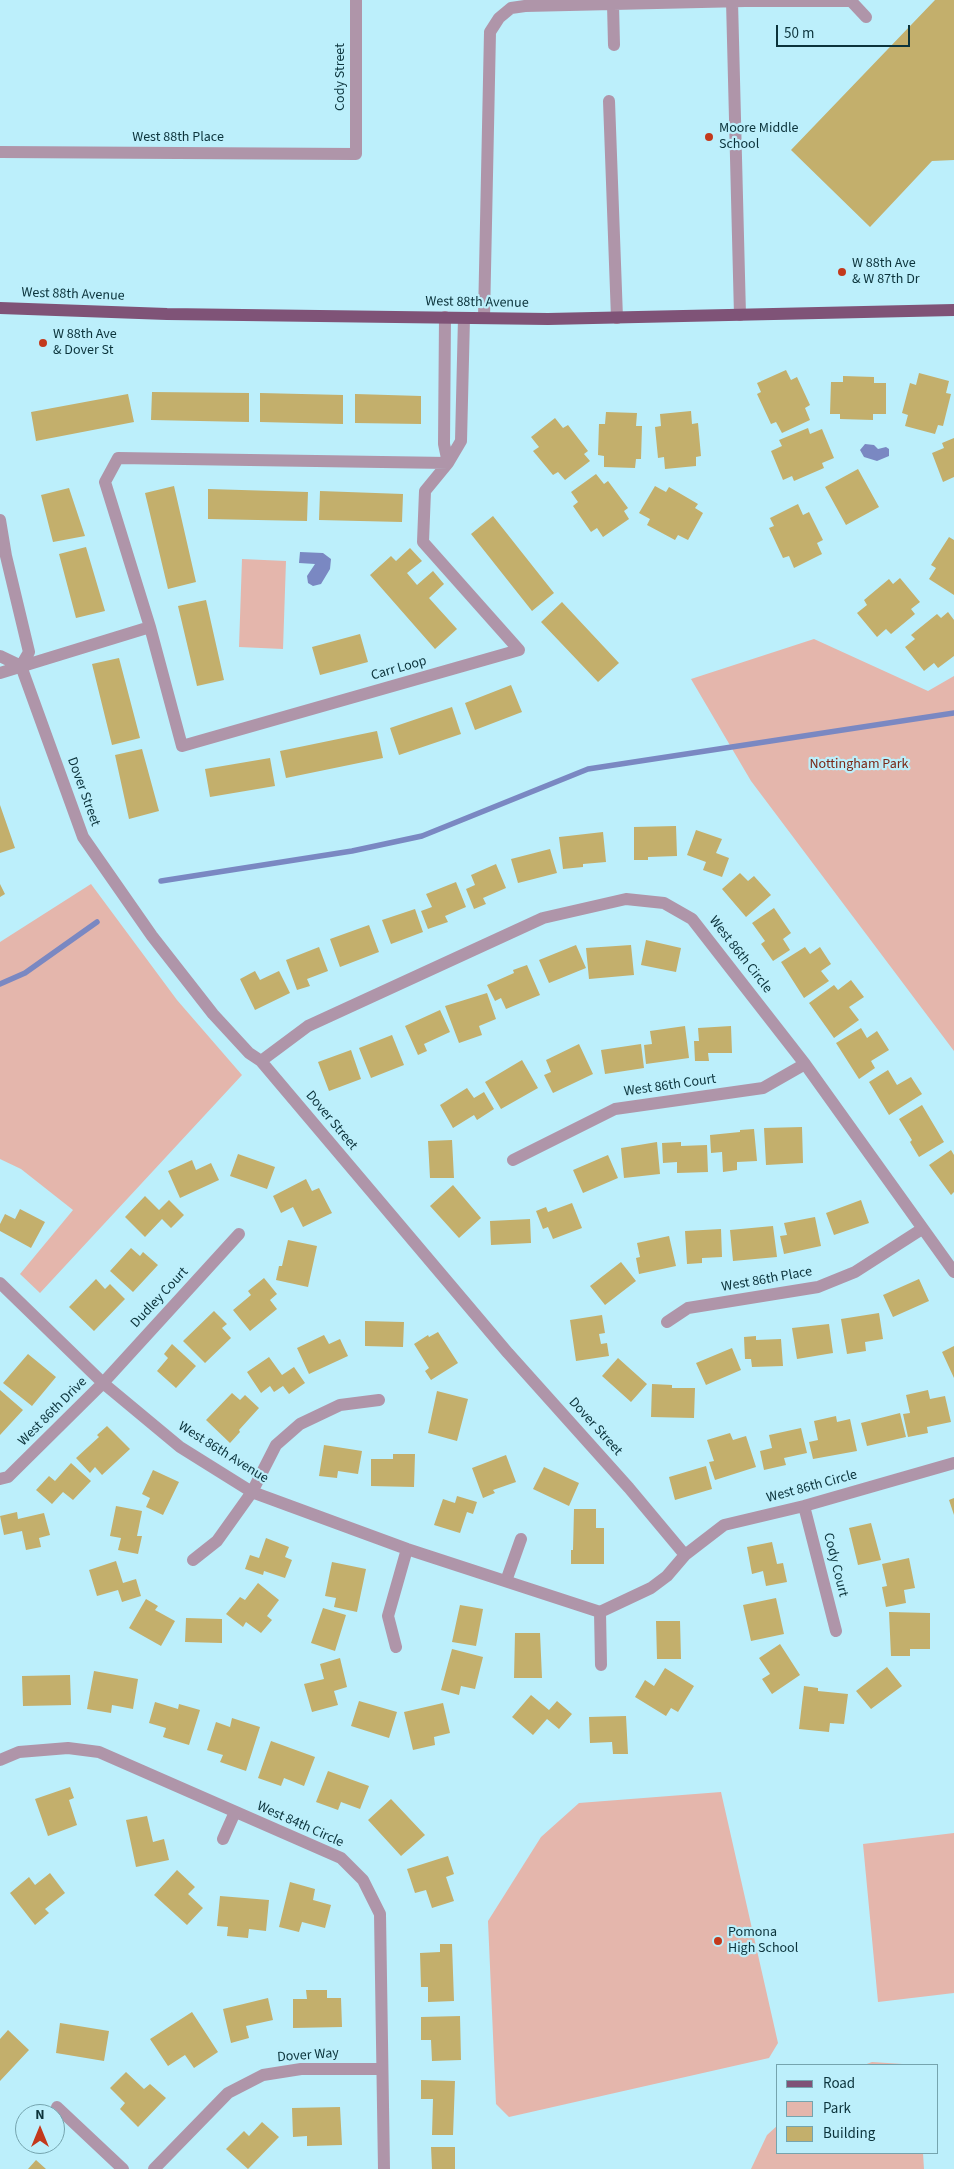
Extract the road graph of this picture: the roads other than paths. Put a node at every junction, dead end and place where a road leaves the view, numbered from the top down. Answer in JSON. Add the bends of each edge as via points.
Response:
{"nodes":[{"id":1,"x":356,"y":0,"type":"edge"},
{"id":2,"x":732,"y":1,"type":"junction"},
{"id":3,"x":613,"y":4,"type":"junction"},
{"id":4,"x":866,"y":16,"type":"dead end"},
{"id":5,"x":614,"y":45,"type":"dead end"},
{"id":6,"x":609,"y":102,"type":"dead end"},
{"id":7,"x":0,"y":152,"type":"edge"},
{"id":8,"x":356,"y":154,"type":"joint"},
{"id":9,"x":0,"y":308,"type":"edge"},
{"id":10,"x":954,"y":310,"type":"edge"},
{"id":11,"x":740,"y":315,"type":"junction"},
{"id":12,"x":445,"y":317,"type":"junction"},
{"id":13,"x":464,"y":318,"type":"junction"},
{"id":14,"x":484,"y":318,"type":"junction"},
{"id":15,"x":618,"y":318,"type":"junction"},
{"id":16,"x":448,"y":463,"type":"junction"},
{"id":17,"x":0,"y":520,"type":"edge"},
{"id":18,"x":150,"y":627,"type":"junction"},
{"id":19,"x":0,"y":656,"type":"edge"},
{"id":20,"x":17,"y":668,"type":"junction"},
{"id":21,"x":0,"y":673,"type":"edge"},
{"id":22,"x":261,"y":1061,"type":"junction"},
{"id":23,"x":806,"y":1064,"type":"junction"},
{"id":24,"x":513,"y":1160,"type":"dead end"},
{"id":25,"x":922,"y":1229,"type":"junction"},
{"id":26,"x":239,"y":1234,"type":"dead end"},
{"id":27,"x":954,"y":1272,"type":"edge"},
{"id":28,"x":0,"y":1283,"type":"edge"},
{"id":29,"x":667,"y":1322,"type":"dead end"},
{"id":30,"x":103,"y":1382,"type":"junction"},
{"id":31,"x":379,"y":1400,"type":"dead end"},
{"id":32,"x":954,"y":1463,"type":"edge"},
{"id":33,"x":0,"y":1479,"type":"edge"},
{"id":34,"x":252,"y":1492,"type":"junction"},
{"id":35,"x":804,"y":1506,"type":"junction"},
{"id":36,"x":521,"y":1539,"type":"dead end"},
{"id":37,"x":407,"y":1549,"type":"junction"},
{"id":38,"x":685,"y":1555,"type":"junction"},
{"id":39,"x":193,"y":1560,"type":"dead end"},
{"id":40,"x":506,"y":1581,"type":"junction"},
{"id":41,"x":600,"y":1612,"type":"junction"},
{"id":42,"x":836,"y":1631,"type":"dead end"},
{"id":43,"x":396,"y":1647,"type":"dead end"},
{"id":44,"x":600,"y":1665,"type":"dead end"},
{"id":45,"x":0,"y":1760,"type":"edge"},
{"id":46,"x":235,"y":1812,"type":"junction"},
{"id":47,"x":223,"y":1839,"type":"dead end"},
{"id":48,"x":381,"y":2069,"type":"junction"},
{"id":49,"x":65,"y":2115,"type":"edge"},
{"id":50,"x":123,"y":2169,"type":"edge"},
{"id":51,"x":154,"y":2169,"type":"edge"},
{"id":52,"x":384,"y":2169,"type":"edge"}],
"edges":[{"from":1,"to":8,"type":"street","name":"Cody Street"},
{"from":2,"to":3,"type":"street"},
{"from":2,"to":4,"type":"street","via":[[852,1]]},
{"from":2,"to":11,"type":"street"},
{"from":3,"to":5,"type":"street"},
{"from":3,"to":14,"type":"street","via":[[511,8],[490,32]]},
{"from":6,"to":15,"type":"street"},
{"from":7,"to":8,"type":"street","name":"West 88th Place"},
{"from":9,"to":12,"type":"main road","name":"West 88th Avenue","via":[[167,314]]},
{"from":10,"to":11,"type":"main road","name":"West 88th Avenue"},
{"from":11,"to":15,"type":"main road","name":"West 88th Avenue"},
{"from":12,"to":13,"type":"main road","name":"West 88th Avenue"},
{"from":12,"to":16,"type":"street","via":[[444,444]]},
{"from":13,"to":14,"type":"main road","name":"West 88th Avenue"},
{"from":13,"to":16,"type":"street","name":"Carr Loop","via":[[461,441]]},
{"from":14,"to":15,"type":"main road","name":"West 88th Avenue"},
{"from":16,"to":18,"type":"street","name":"Carr Loop","via":[[118,458],[105,482]]},
{"from":16,"to":18,"type":"street","name":"Carr Loop","via":[[425,491],[423,542],[519,650],[182,746]]},
{"from":17,"to":20,"type":"street","via":[[29,652]]},
{"from":18,"to":20,"type":"street"},
{"from":19,"to":20,"type":"street"},
{"from":20,"to":21,"type":"street"},
{"from":20,"to":22,"type":"street","name":"Dover Street","via":[[83,837],[152,936],[213,1014]]},
{"from":22,"to":23,"type":"street","name":"West 86th Circle","via":[[308,1026],[543,918],[626,899],[664,902],[692,919]]},
{"from":22,"to":38,"type":"street","name":"Dover Street","via":[[508,1353]]},
{"from":23,"to":24,"type":"street","name":"West 86th Court","via":[[763,1088],[615,1109]]},
{"from":23,"to":25,"type":"street","name":"West 86th Circle"},
{"from":25,"to":27,"type":"street","name":"West 86th Circle"},
{"from":25,"to":29,"type":"street","name":"West 86th Place","via":[[855,1272],[818,1287],[688,1308]]},
{"from":26,"to":30,"type":"street","name":"Dudley Court"},
{"from":28,"to":30,"type":"street","name":"West 86th Avenue"},
{"from":30,"to":33,"type":"street","name":"West 86th Drive","via":[[8,1477]]},
{"from":30,"to":34,"type":"street","name":"West 86th Avenue","via":[[180,1447]]},
{"from":31,"to":34,"type":"street","via":[[340,1405],[300,1424],[276,1445]]},
{"from":32,"to":35,"type":"street","name":"West 86th Circle"},
{"from":34,"to":37,"type":"street","name":"West 86th Avenue"},
{"from":34,"to":39,"type":"street","via":[[217,1541]]},
{"from":35,"to":38,"type":"street","name":"West 86th Circle","via":[[724,1525]]},
{"from":35,"to":42,"type":"street","name":"Cody Court"},
{"from":36,"to":40,"type":"street"},
{"from":37,"to":40,"type":"street","name":"West 86th Avenue"},
{"from":37,"to":43,"type":"street","via":[[388,1616]]},
{"from":38,"to":41,"type":"street","via":[[667,1576],[651,1588]]},
{"from":40,"to":41,"type":"street","name":"West 86th Avenue"},
{"from":41,"to":44,"type":"street"},
{"from":45,"to":46,"type":"street","name":"West 84th Circle","via":[[19,1752],[68,1748],[99,1752]]},
{"from":46,"to":47,"type":"street"},
{"from":46,"to":48,"type":"street","name":"West 84th Circle","via":[[341,1858],[363,1880],[380,1914]]},
{"from":48,"to":51,"type":"street","name":"Dover Way","via":[[301,2069],[263,2075],[228,2093]]},
{"from":48,"to":52,"type":"street","name":"West 84th Circle"},
{"from":49,"to":50,"type":"street"}]}
